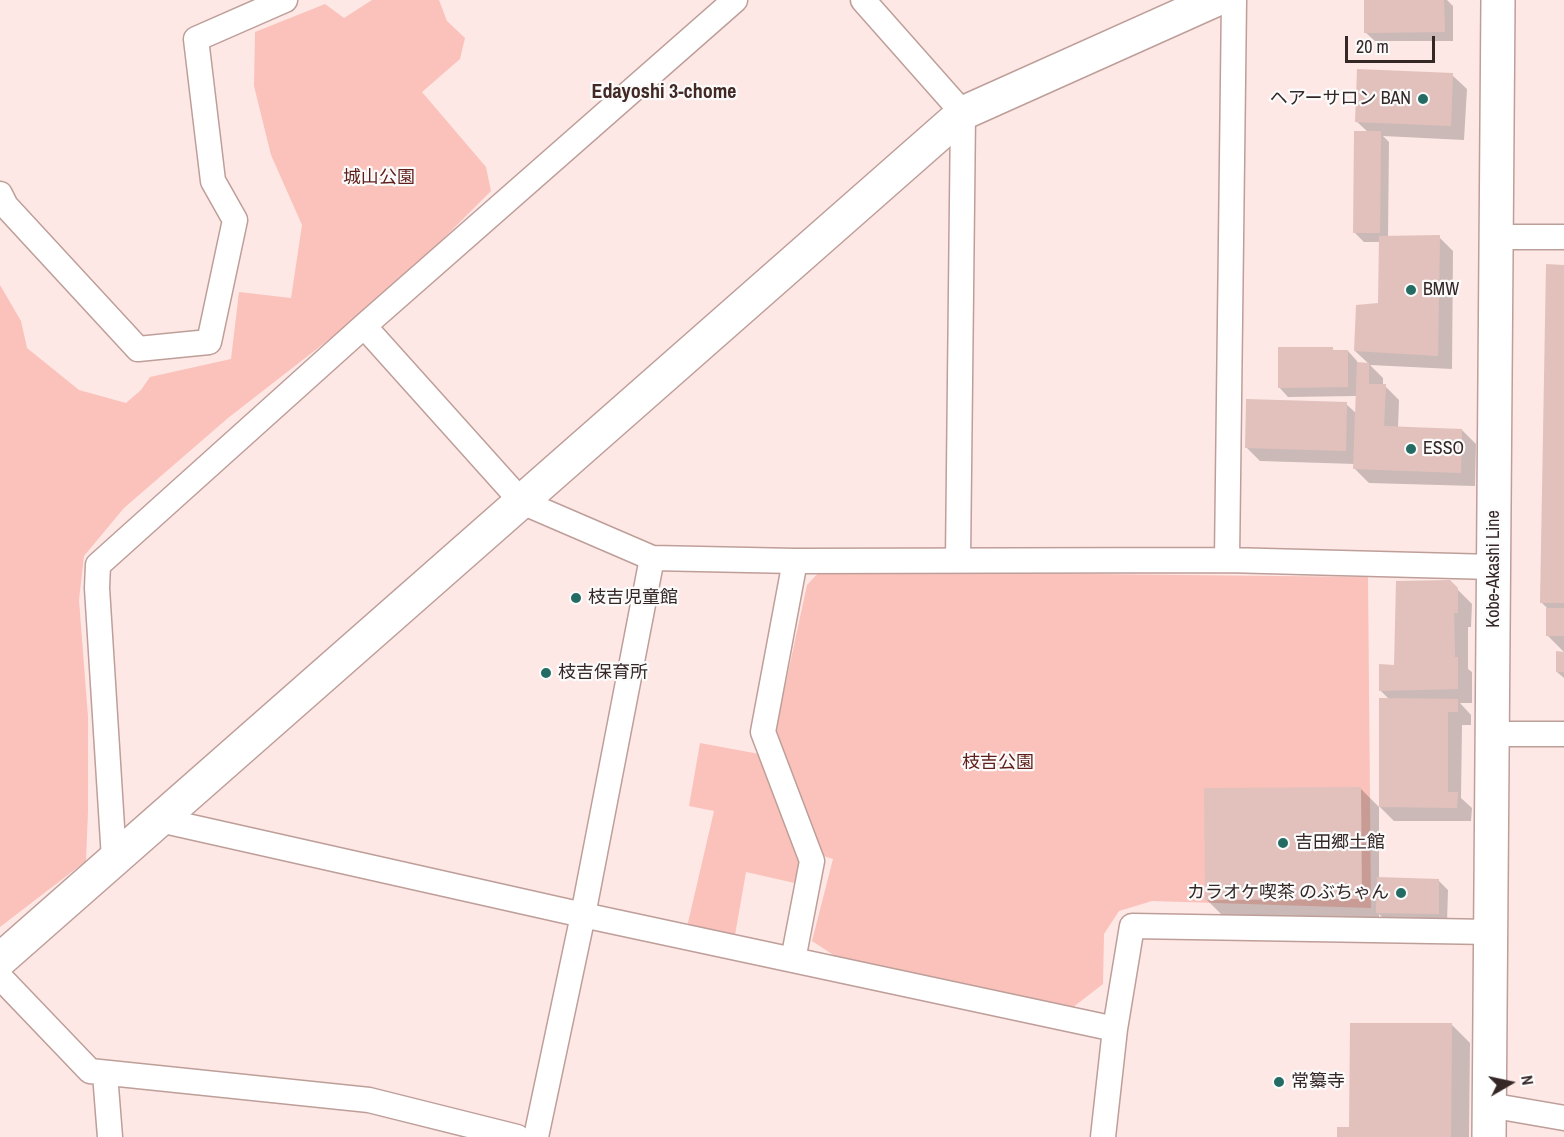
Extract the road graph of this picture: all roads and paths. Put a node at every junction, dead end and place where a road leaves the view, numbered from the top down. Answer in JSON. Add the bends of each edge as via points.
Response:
{"nodes":[{"id":1,"x":285,"y":0,"type":"edge"},
{"id":2,"x":735,"y":0,"type":"edge"},
{"id":3,"x":863,"y":0,"type":"edge"},
{"id":4,"x":1215,"y":0,"type":"edge"},
{"id":5,"x":1234,"y":0,"type":"edge"},
{"id":6,"x":1498,"y":0,"type":"edge"},
{"id":7,"x":963,"y":113,"type":"junction"},
{"id":8,"x":0,"y":194,"type":"edge"},
{"id":9,"x":1497,"y":237,"type":"junction"},
{"id":10,"x":1564,"y":237,"type":"edge"},
{"id":11,"x":364,"y":326,"type":"junction"},
{"id":12,"x":522,"y":502,"type":"junction"},
{"id":13,"x":652,"y":558,"type":"junction"},
{"id":14,"x":958,"y":560,"type":"junction"},
{"id":15,"x":1227,"y":560,"type":"junction"},
{"id":16,"x":795,"y":561,"type":"junction"},
{"id":17,"x":1493,"y":567,"type":"junction"},
{"id":18,"x":1493,"y":734,"type":"junction"},
{"id":19,"x":1564,"y":734,"type":"edge"},
{"id":20,"x":160,"y":820,"type":"junction"},
{"id":21,"x":114,"y":859,"type":"junction"},
{"id":22,"x":583,"y":915,"type":"junction"},
{"id":23,"x":1491,"y":932,"type":"junction"},
{"id":24,"x":0,"y":960,"type":"edge"},
{"id":25,"x":794,"y":960,"type":"junction"},
{"id":26,"x":0,"y":977,"type":"edge"},
{"id":27,"x":1115,"y":1029,"type":"junction"},
{"id":28,"x":105,"y":1074,"type":"junction"},
{"id":29,"x":1489,"y":1105,"type":"junction"},
{"id":30,"x":1564,"y":1118,"type":"edge"},
{"id":31,"x":110,"y":1137,"type":"edge"},
{"id":32,"x":517,"y":1137,"type":"edge"},
{"id":33,"x":536,"y":1137,"type":"edge"},
{"id":34,"x":1103,"y":1137,"type":"edge"},
{"id":35,"x":1489,"y":1137,"type":"edge"}],
"edges":[{"from":1,"to":8,"type":"street","via":[[196,39],[213,181],[235,220],[209,342],[138,349],[6,206]]},
{"from":2,"to":11,"type":"street"},
{"from":3,"to":7,"type":"street"},
{"from":4,"to":7,"type":"street"},
{"from":5,"to":15,"type":"street"},
{"from":6,"to":9,"type":"street","name":"Kobe-Akashi Line"},
{"from":7,"to":12,"type":"street"},
{"from":7,"to":14,"type":"street"},
{"from":9,"to":10,"type":"street"},
{"from":9,"to":17,"type":"street","name":"Kobe-Akashi Line"},
{"from":11,"to":12,"type":"street"},
{"from":11,"to":21,"type":"street","via":[[98,566]]},
{"from":12,"to":13,"type":"street"},
{"from":12,"to":20,"type":"street"},
{"from":13,"to":16,"type":"street"},
{"from":13,"to":22,"type":"street"},
{"from":14,"to":15,"type":"street"},
{"from":14,"to":16,"type":"street"},
{"from":15,"to":17,"type":"street"},
{"from":16,"to":25,"type":"street","via":[[764,732],[812,861]]},
{"from":17,"to":18,"type":"street","name":"Kobe-Akashi Line"},
{"from":18,"to":19,"type":"street"},
{"from":18,"to":23,"type":"street","name":"Kobe-Akashi Line"},
{"from":20,"to":21,"type":"street"},
{"from":20,"to":22,"type":"street"},
{"from":21,"to":24,"type":"street"},
{"from":22,"to":25,"type":"street"},
{"from":22,"to":33,"type":"street"},
{"from":23,"to":27,"type":"street","via":[[1132,926]]},
{"from":23,"to":29,"type":"street","name":"Kobe-Akashi Line"},
{"from":25,"to":27,"type":"street"},
{"from":26,"to":28,"type":"street","via":[[90,1071]]},
{"from":27,"to":34,"type":"street"},
{"from":28,"to":31,"type":"street"},
{"from":28,"to":32,"type":"street","via":[[369,1100]]},
{"from":29,"to":30,"type":"street"},
{"from":29,"to":35,"type":"street","name":"Kobe-Akashi Line"}]}
